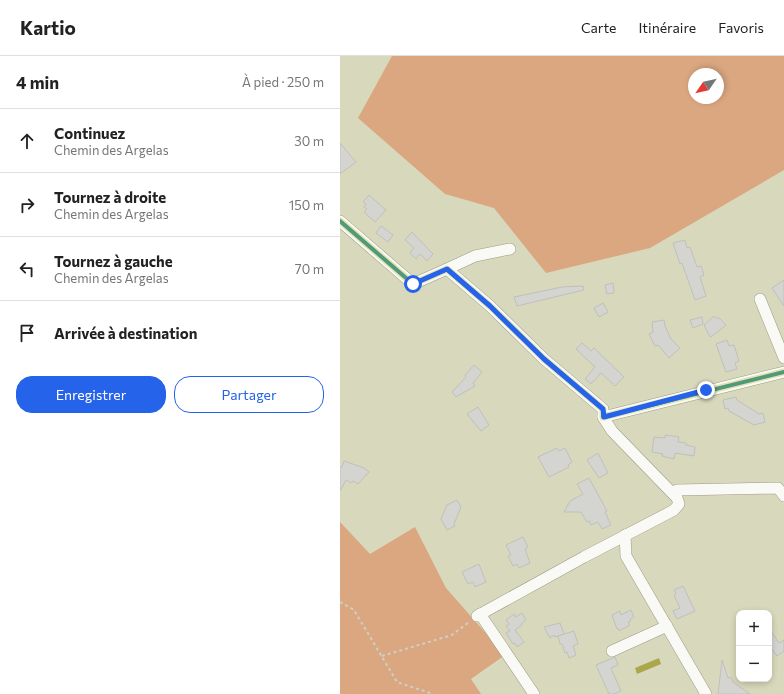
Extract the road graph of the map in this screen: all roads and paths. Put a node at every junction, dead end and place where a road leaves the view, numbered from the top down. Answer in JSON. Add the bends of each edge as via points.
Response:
{"nodes":[{"id":1,"x":340,"y":221,"type":"edge"},
{"id":2,"x":510,"y":249,"type":"dead end"},
{"id":3,"x":447,"y":269,"type":"junction"},
{"id":4,"x":760,"y":299,"type":"dead end"},
{"id":5,"x":784,"y":358,"type":"edge"},
{"id":6,"x":784,"y":372,"type":"edge"},
{"id":7,"x":604,"y":417,"type":"junction"},
{"id":8,"x":673,"y":493,"type":"junction"},
{"id":9,"x":784,"y":496,"type":"edge"},
{"id":10,"x":625,"y":535,"type":"junction"},
{"id":11,"x":340,"y":602,"type":"edge"},
{"id":12,"x":478,"y":615,"type":"junction"},
{"id":13,"x":667,"y":626,"type":"junction"},
{"id":14,"x":612,"y":651,"type":"dead end"},
{"id":15,"x":382,"y":656,"type":"junction"},
{"id":16,"x":433,"y":694,"type":"edge"},
{"id":17,"x":534,"y":694,"type":"edge"},
{"id":18,"x":706,"y":694,"type":"edge"}],
"edges":[{"from":1,"to":3,"type":"street","via":[[413,284]]},
{"from":2,"to":3,"type":"street","via":[[474,256]]},
{"from":3,"to":7,"type":"street","via":[[490,306],[544,359],[603,409]]},
{"from":4,"to":5,"type":"street"},
{"from":6,"to":7,"type":"street"},
{"from":7,"to":8,"type":"street","via":[[612,431]]},
{"from":8,"to":9,"type":"street","via":[[677,490],[778,488]]},
{"from":8,"to":10,"type":"street","via":[[680,504],[674,510]]},
{"from":10,"to":12,"type":"street"},
{"from":10,"to":13,"type":"street","via":[[626,556]]},
{"from":11,"to":15,"type":"path","via":[[354,610]]},
{"from":12,"to":15,"type":"path","via":[[452,635]]},
{"from":12,"to":17,"type":"street"},
{"from":13,"to":14,"type":"street"},
{"from":13,"to":18,"type":"street"},
{"from":15,"to":16,"type":"path","via":[[397,682]]}]}
